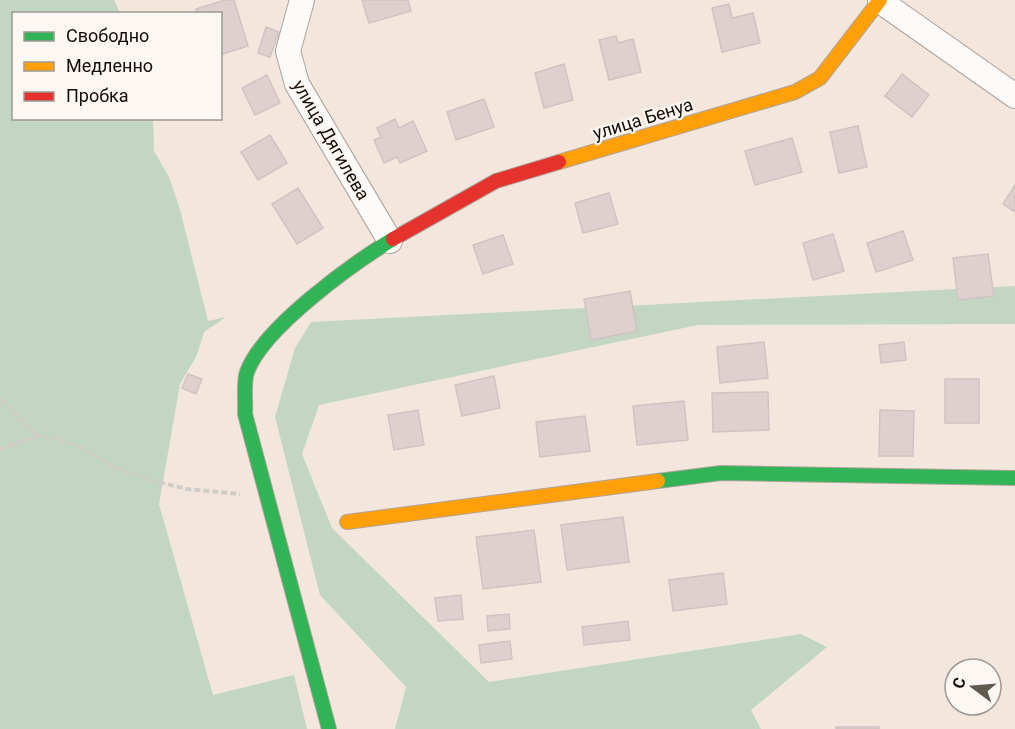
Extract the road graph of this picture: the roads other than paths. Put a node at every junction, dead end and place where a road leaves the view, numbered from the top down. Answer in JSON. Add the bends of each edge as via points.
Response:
{"nodes":[{"id":1,"x":302,"y":0,"type":"edge"},
{"id":2,"x":880,"y":1,"type":"edge"},
{"id":3,"x":1015,"y":96,"type":"edge"},
{"id":4,"x":390,"y":241,"type":"junction"},
{"id":5,"x":1015,"y":478,"type":"edge"},
{"id":6,"x":347,"y":522,"type":"dead end"},
{"id":7,"x":329,"y":729,"type":"edge"}],
"edges":[{"from":1,"to":4,"type":"street","name":"улица Дягилева","via":[[288,51],[297,84]]},
{"from":2,"to":3,"type":"street"},
{"from":2,"to":4,"type":"street","name":"улица Бенуа","via":[[820,78],[795,92],[496,182]]},
{"from":4,"to":7,"type":"street","name":"улица Бенуа","via":[[292,313],[266,342],[247,373],[245,414]]},
{"from":5,"to":6,"type":"street","via":[[721,473]]}]}
